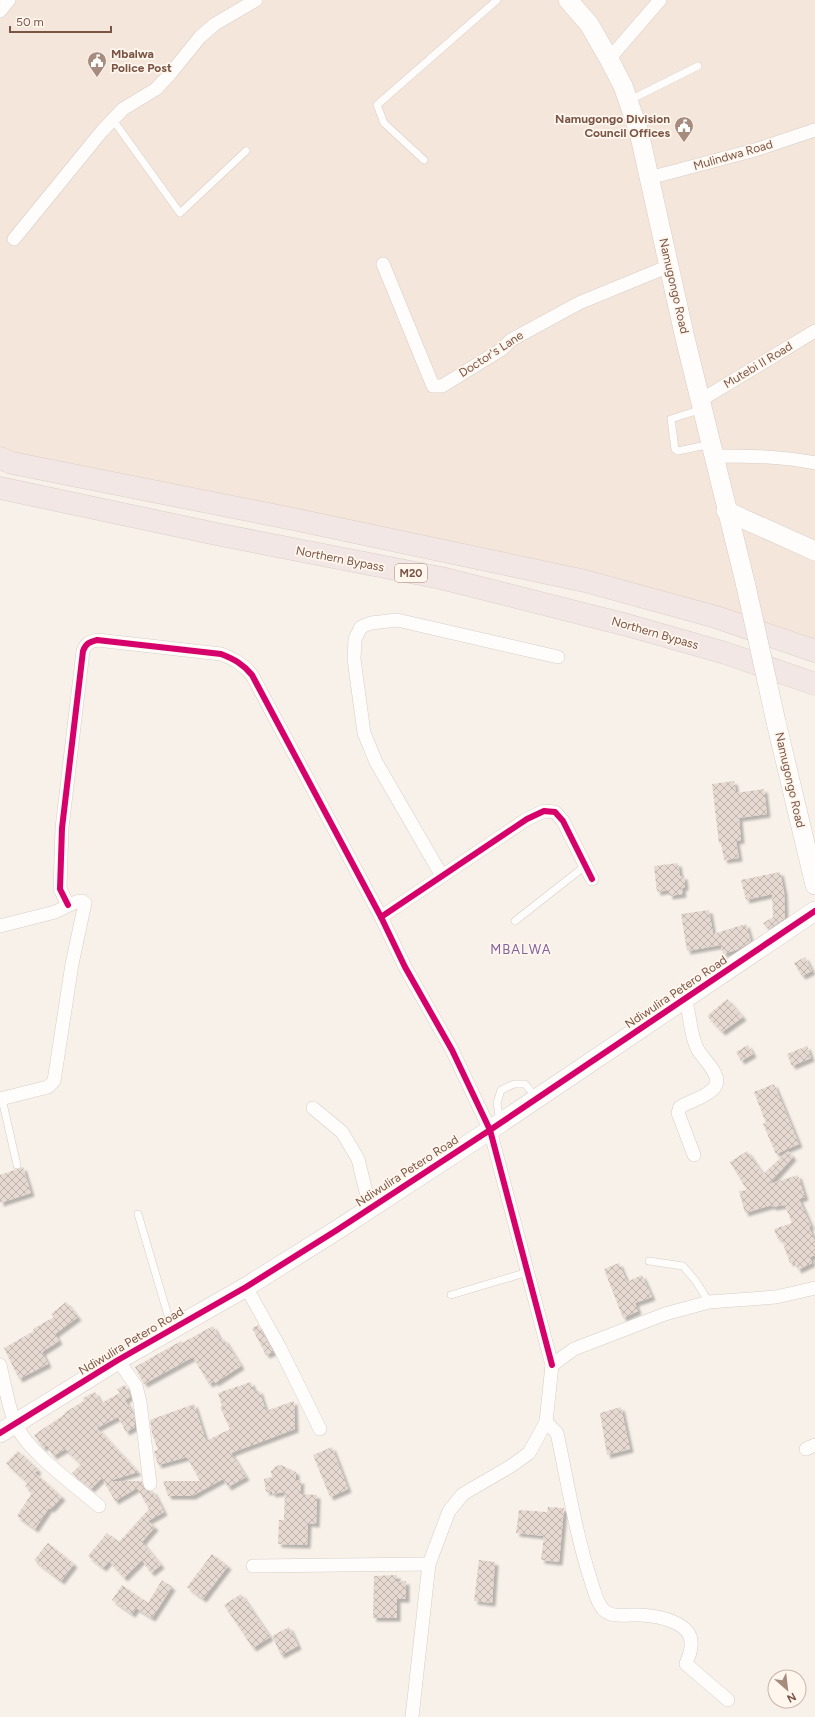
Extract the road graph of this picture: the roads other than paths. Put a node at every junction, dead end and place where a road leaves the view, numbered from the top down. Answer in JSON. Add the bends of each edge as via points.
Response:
{"nodes":[{"id":1,"x":9,"y":0,"type":"edge"},
{"id":2,"x":256,"y":0,"type":"edge"},
{"id":3,"x":497,"y":0,"type":"edge"},
{"id":4,"x":568,"y":0,"type":"edge"},
{"id":5,"x":660,"y":0,"type":"edge"},
{"id":6,"x":0,"y":11,"type":"edge"},
{"id":7,"x":609,"y":59,"type":"junction"},
{"id":8,"x":698,"y":66,"type":"dead end"},
{"id":9,"x":628,"y":101,"type":"junction"},
{"id":10,"x":113,"y":120,"type":"junction"},
{"id":11,"x":815,"y":130,"type":"edge"},
{"id":12,"x":246,"y":151,"type":"dead end"},
{"id":13,"x":424,"y":160,"type":"dead end"},
{"id":14,"x":650,"y":178,"type":"junction"},
{"id":15,"x":14,"y":239,"type":"dead end"},
{"id":16,"x":383,"y":264,"type":"dead end"},
{"id":17,"x":669,"y":266,"type":"junction"},
{"id":18,"x":815,"y":331,"type":"edge"},
{"id":19,"x":702,"y":404,"type":"junction"},
{"id":20,"x":712,"y":450,"type":"junction"},
{"id":21,"x":0,"y":458,"type":"edge"},
{"id":22,"x":815,"y":463,"type":"edge"},
{"id":23,"x":0,"y":488,"type":"edge"},
{"id":24,"x":726,"y":511,"type":"junction"},
{"id":25,"x":815,"y":551,"type":"edge"},
{"id":26,"x":815,"y":651,"type":"edge"},
{"id":27,"x":558,"y":657,"type":"dead end"},
{"id":28,"x":815,"y":684,"type":"edge"},
{"id":29,"x":586,"y":866,"type":"junction"},
{"id":30,"x":442,"y":876,"type":"junction"},
{"id":31,"x":592,"y":879,"type":"dead end"},
{"id":32,"x":814,"y":879,"type":"edge"},
{"id":33,"x":68,"y":905,"type":"junction"},
{"id":34,"x":815,"y":911,"type":"edge"},
{"id":35,"x":381,"y":917,"type":"junction"},
{"id":36,"x":515,"y":921,"type":"dead end"},
{"id":37,"x":0,"y":926,"type":"edge"},
{"id":38,"x":685,"y":999,"type":"junction"},
{"id":39,"x":537,"y":1098,"type":"junction"},
{"id":40,"x":1,"y":1099,"type":"edge"},
{"id":41,"x":313,"y":1108,"type":"dead end"},
{"id":42,"x":495,"y":1127,"type":"junction"},
{"id":43,"x":694,"y":1155,"type":"dead end"},
{"id":44,"x":17,"y":1165,"type":"dead end"},
{"id":45,"x":370,"y":1208,"type":"junction"},
{"id":46,"x":138,"y":1214,"type":"dead end"},
{"id":47,"x":649,"y":1261,"type":"dead end"},
{"id":48,"x":528,"y":1272,"type":"junction"},
{"id":49,"x":246,"y":1287,"type":"junction"},
{"id":50,"x":815,"y":1288,"type":"edge"},
{"id":51,"x":451,"y":1295,"type":"dead end"},
{"id":52,"x":709,"y":1302,"type":"junction"},
{"id":53,"x":172,"y":1329,"type":"junction"},
{"id":54,"x":118,"y":1360,"type":"junction"},
{"id":55,"x":0,"y":1365,"type":"edge"},
{"id":56,"x":552,"y":1365,"type":"junction"},
{"id":57,"x":546,"y":1422,"type":"junction"},
{"id":58,"x":8,"y":1429,"type":"edge"},
{"id":59,"x":320,"y":1430,"type":"dead end"},
{"id":60,"x":150,"y":1484,"type":"dead end"},
{"id":61,"x":99,"y":1506,"type":"dead end"},
{"id":62,"x":429,"y":1564,"type":"junction"},
{"id":63,"x":253,"y":1566,"type":"dead end"},
{"id":64,"x":728,"y":1700,"type":"dead end"},
{"id":65,"x":412,"y":1717,"type":"edge"}],
"edges":[{"from":1,"to":6,"type":"street"},
{"from":2,"to":10,"type":"street","via":[[215,24],[200,37],[156,89],[123,109]]},
{"from":3,"to":13,"type":"lane","via":[[377,105],[384,122]]},
{"from":4,"to":7,"type":"street","name":"Namugongo Road","via":[[589,24]]},
{"from":5,"to":7,"type":"street"},
{"from":7,"to":9,"type":"street","name":"Namugongo Road"},
{"from":8,"to":9,"type":"lane"},
{"from":9,"to":14,"type":"street","name":"Namugongo Road","via":[[639,132]]},
{"from":10,"to":12,"type":"lane","via":[[180,213]]},
{"from":10,"to":15,"type":"street"},
{"from":11,"to":14,"type":"street","name":"Mulindwa Road","via":[[755,150]]},
{"from":14,"to":17,"type":"street","name":"Namugongo Road"},
{"from":16,"to":17,"type":"street","name":"Doctor's Lane","via":[[433,386],[442,386],[502,349],[511,340],[579,303]]},
{"from":17,"to":19,"type":"street","name":"Namugongo Road"},
{"from":18,"to":19,"type":"street","name":"Mutebi II Road"},
{"from":19,"to":20,"type":"street","name":"Namugongo Road"},
{"from":19,"to":20,"type":"lane","via":[[671,419],[675,449]]},
{"from":20,"to":22,"type":"street"},
{"from":20,"to":24,"type":"street","name":"Namugongo Road"},
{"from":21,"to":26,"type":"highway","number":"M20","via":[[99,481],[293,518],[585,581],[716,618]]},
{"from":23,"to":28,"type":"highway","name":"Northern Bypass","number":"M20","via":[[221,536],[441,578],[627,624]]},
{"from":24,"to":25,"type":"street"},
{"from":24,"to":32,"type":"street","name":"Namugongo Road","bridge":true,"via":[[746,586]]},
{"from":27,"to":30,"type":"street","via":[[397,620],[371,623],[361,627],[355,639],[354,658],[364,733],[376,762]]},
{"from":29,"to":30,"type":"street","via":[[562,821],[555,812],[544,811],[527,819]]},
{"from":29,"to":31,"type":"street"},
{"from":29,"to":36,"type":"lane"},
{"from":30,"to":35,"type":"street"},
{"from":33,"to":35,"type":"street","via":[[60,888],[62,828],[83,651],[90,642],[97,640],[221,654],[245,666]]},
{"from":33,"to":37,"type":"street","via":[[55,912]]},
{"from":33,"to":40,"type":"street","via":[[82,901],[85,908],[72,964],[54,1081],[48,1087]]},
{"from":34,"to":38,"type":"street","name":"Ndiwulira Petero Road"},
{"from":35,"to":42,"type":"street"},
{"from":38,"to":39,"type":"street","name":"Ndiwulira Petero Road"},
{"from":38,"to":43,"type":"street","via":[[690,1012],[690,1027],[698,1050],[718,1079],[716,1086],[703,1097],[680,1107],[678,1113]]},
{"from":39,"to":42,"type":"street","name":"Ndiwulira Petero Road"},
{"from":39,"to":42,"type":"lane","via":[[525,1084],[514,1084],[501,1090]]},
{"from":40,"to":44,"type":"lane"},
{"from":41,"to":45,"type":"street","via":[[342,1132],[358,1159]]},
{"from":42,"to":45,"type":"street","name":"Ndiwulira Petero Road"},
{"from":42,"to":48,"type":"street"},
{"from":45,"to":49,"type":"street","name":"Ndiwulira Petero Road"},
{"from":46,"to":53,"type":"lane"},
{"from":47,"to":52,"type":"lane","via":[[683,1266]]},
{"from":48,"to":51,"type":"lane"},
{"from":48,"to":56,"type":"street"},
{"from":49,"to":53,"type":"street","name":"Ndiwulira Petero Road"},
{"from":49,"to":59,"type":"street","via":[[280,1348]]},
{"from":50,"to":52,"type":"street","via":[[776,1297]]},
{"from":52,"to":56,"type":"street","via":[[665,1314],[574,1349]]},
{"from":53,"to":54,"type":"street","name":"Ndiwulira Petero Road"},
{"from":54,"to":58,"type":"street","name":"Ndiwulira Petero Road"},
{"from":54,"to":60,"type":"street","via":[[136,1386]]},
{"from":55,"to":58,"type":"street"},
{"from":56,"to":57,"type":"street"},
{"from":57,"to":62,"type":"street","via":[[529,1453],[464,1494],[449,1511]]},
{"from":57,"to":64,"type":"street","via":[[557,1433],[586,1565],[598,1602],[606,1613],[613,1615],[641,1615],[677,1622],[688,1632],[692,1646],[686,1664]]},
{"from":58,"to":61,"type":"street","via":[[23,1437],[37,1453]]},
{"from":62,"to":63,"type":"street"},
{"from":62,"to":65,"type":"street"}]}
